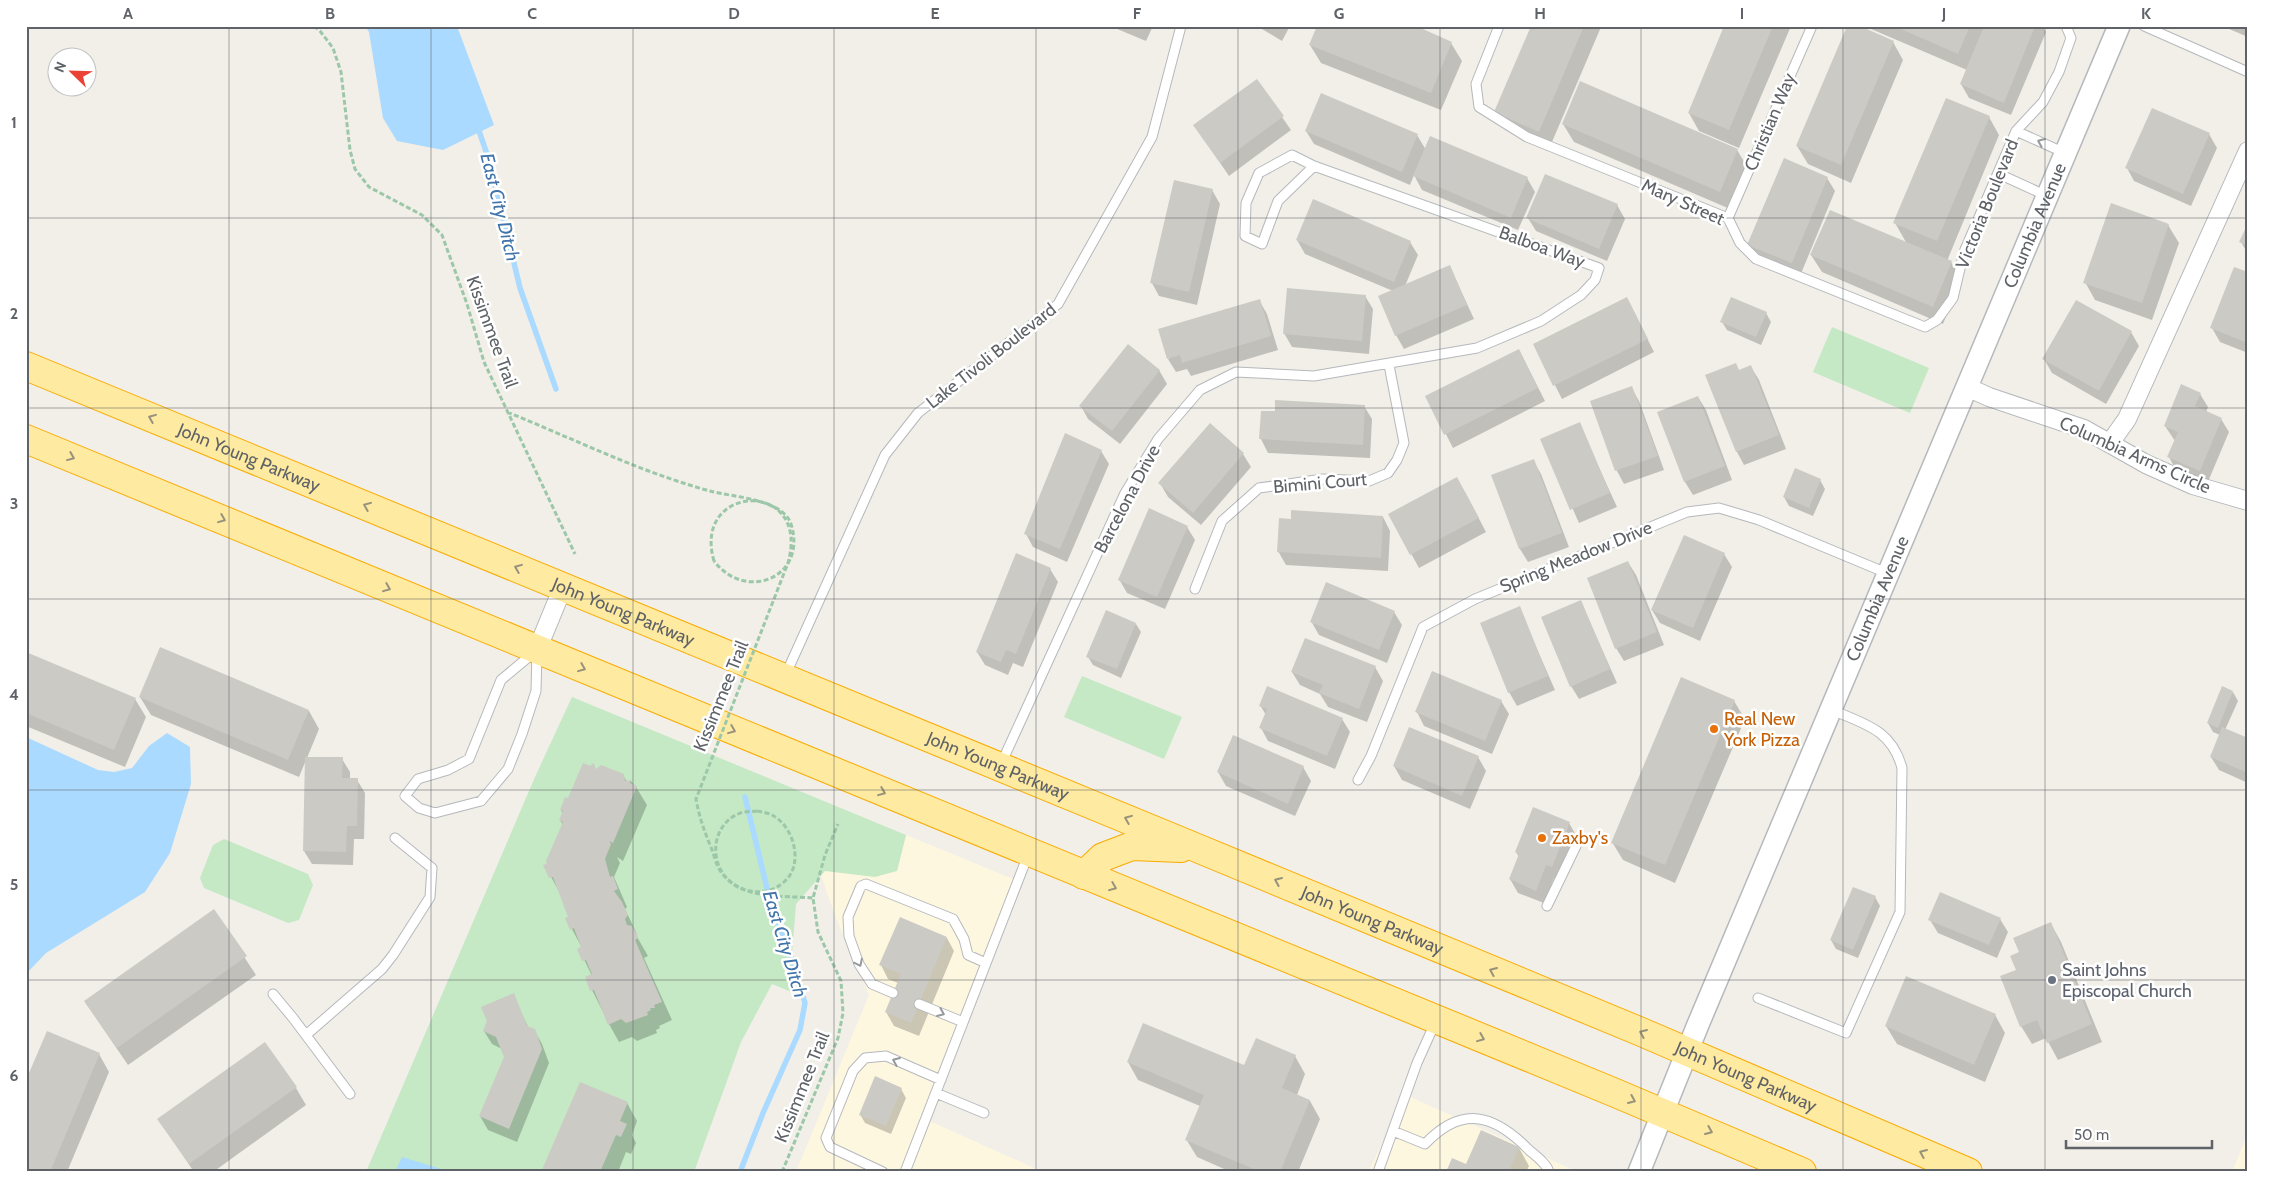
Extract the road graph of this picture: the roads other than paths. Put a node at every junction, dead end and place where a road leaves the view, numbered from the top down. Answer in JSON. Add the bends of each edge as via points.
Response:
{"nodes":[{"id":1,"x":1182,"y":26,"type":"edge"},
{"id":2,"x":1499,"y":26,"type":"edge"},
{"id":3,"x":1812,"y":26,"type":"edge"},
{"id":4,"x":2066,"y":26,"type":"edge"},
{"id":5,"x":2118,"y":26,"type":"edge"},
{"id":6,"x":2144,"y":26,"type":"edge"},
{"id":7,"x":2248,"y":72,"type":"edge"},
{"id":8,"x":2016,"y":132,"type":"junction"},
{"id":9,"x":2248,"y":151,"type":"edge"},
{"id":10,"x":2066,"y":153,"type":"junction"},
{"id":11,"x":1314,"y":166,"type":"junction"},
{"id":12,"x":1998,"y":174,"type":"junction"},
{"id":13,"x":2048,"y":196,"type":"junction"},
{"id":14,"x":1728,"y":218,"type":"junction"},
{"id":15,"x":1926,"y":326,"type":"joint"},
{"id":16,"x":1389,"y":365,"type":"junction"},
{"id":17,"x":26,"y":366,"type":"edge"},
{"id":18,"x":1967,"y":387,"type":"junction"},
{"id":19,"x":26,"y":439,"type":"edge"},
{"id":20,"x":2110,"y":443,"type":"junction"},
{"id":21,"x":2248,"y":501,"type":"edge"},
{"id":22,"x":1889,"y":574,"type":"junction"},
{"id":23,"x":563,"y":587,"type":"junction"},
{"id":24,"x":1195,"y":589,"type":"dead end"},
{"id":25,"x":537,"y":650,"type":"junction"},
{"id":26,"x":784,"y":679,"type":"junction"},
{"id":27,"x":1832,"y":710,"type":"junction"},
{"id":28,"x":1000,"y":767,"type":"junction"},
{"id":29,"x":1358,"y":780,"type":"dead end"},
{"id":30,"x":395,"y":838,"type":"dead end"},
{"id":31,"x":1576,"y":846,"type":"dead end"},
{"id":32,"x":1197,"y":848,"type":"junction"},
{"id":33,"x":1029,"y":853,"type":"junction"},
{"id":34,"x":1084,"y":875,"type":"junction"},
{"id":35,"x":1547,"y":906,"type":"dead end"},
{"id":36,"x":986,"y":963,"type":"junction"},
{"id":37,"x":893,"y":993,"type":"dead end"},
{"id":38,"x":273,"y":994,"type":"dead end"},
{"id":39,"x":1758,"y":998,"type":"dead end"},
{"id":40,"x":919,"y":1004,"type":"dead end"},
{"id":41,"x":1436,"y":1020,"type":"junction"},
{"id":42,"x":963,"y":1022,"type":"junction"},
{"id":43,"x":306,"y":1035,"type":"junction"},
{"id":44,"x":1687,"y":1052,"type":"junction"},
{"id":45,"x":941,"y":1080,"type":"junction"},
{"id":46,"x":936,"y":1093,"type":"junction"},
{"id":47,"x":350,"y":1094,"type":"dead end"},
{"id":48,"x":984,"y":1113,"type":"dead end"},
{"id":49,"x":1664,"y":1113,"type":"junction"},
{"id":50,"x":1393,"y":1131,"type":"junction"},
{"id":51,"x":883,"y":1172,"type":"edge"},
{"id":52,"x":906,"y":1172,"type":"edge"},
{"id":53,"x":1378,"y":1172,"type":"edge"},
{"id":54,"x":1549,"y":1172,"type":"edge"},
{"id":55,"x":1639,"y":1172,"type":"edge"},
{"id":56,"x":1802,"y":1172,"type":"edge"},
{"id":57,"x":1968,"y":1172,"type":"edge"}],
"edges":[{"from":1,"to":26,"type":"lane","name":"Lake Tivoli Boulevard","via":[[1152,137],[1058,304],[918,414],[884,455]]},
{"from":2,"to":14,"type":"lane","name":"Mary Street","via":[[1476,84],[1479,107],[1527,136]]},
{"from":3,"to":14,"type":"lane","name":"Christian Way"},
{"from":4,"to":8,"type":"lane","name":"Victoria Boulevard","via":[[2071,38],[2059,72],[2043,102]]},
{"from":5,"to":10,"type":"street","name":"Columbia Avenue"},
{"from":6,"to":7,"type":"lane"},
{"from":10,"to":8,"type":"lane","one_way":true},
{"from":8,"to":12,"type":"lane","name":"Victoria Boulevard"},
{"from":9,"to":20,"type":"street","via":[[2127,419]]},
{"from":10,"to":13,"type":"street","name":"Columbia Avenue"},
{"from":11,"to":11,"type":"lane","via":[[1292,155],[1259,173],[1246,203],[1245,236],[1262,244],[1278,201]]},
{"from":11,"to":16,"type":"lane","name":"Balboa Way","via":[[1599,268],[1596,280],[1581,295],[1541,321],[1477,348]]},
{"from":12,"to":13,"type":"lane"},
{"from":12,"to":15,"type":"lane","name":"Victoria Boulevard","via":[[1964,252],[1953,298],[1937,320]]},
{"from":13,"to":18,"type":"street","name":"Columbia Avenue"},
{"from":14,"to":15,"type":"lane","name":"Mary Street","via":[[1740,242],[1756,259]]},
{"from":16,"to":24,"type":"lane","name":"Bimini Court","via":[[1404,443],[1388,473],[1369,481],[1323,479],[1259,488],[1222,521]]},
{"from":16,"to":28,"type":"lane","name":"Barcelona Drive","via":[[1314,376],[1236,372],[1200,390],[1158,439],[1125,493]]},
{"from":23,"to":17,"type":"highway","name":"John Young Parkway","one_way":true},
{"from":18,"to":20,"type":"street","name":"Columbia Arms Circle","via":[[2084,429]]},
{"from":18,"to":22,"type":"street","name":"Columbia Avenue"},
{"from":19,"to":25,"type":"highway","one_way":true},
{"from":20,"to":21,"type":"street","name":"Columbia Arms Circle","via":[[2193,485]]},
{"from":22,"to":27,"type":"street","name":"Columbia Avenue"},
{"from":22,"to":29,"type":"lane","name":"Spring Meadow Drive","via":[[1759,520],[1719,508],[1686,512],[1475,599],[1423,627],[1371,756]]},
{"from":23,"to":25,"type":"street"},
{"from":23,"to":26,"type":"highway","name":"John Young Parkway"},
{"from":25,"to":25,"type":"lane","via":[[501,680],[469,759],[418,780],[406,796],[420,808],[435,813],[481,801],[508,769],[536,691]]},
{"from":25,"to":33,"type":"highway","one_way":true},
{"from":26,"to":28,"type":"highway","name":"John Young Parkway"},
{"from":27,"to":39,"type":"lane","via":[[1882,734],[1898,753],[1902,768],[1900,912],[1846,1033]]},
{"from":27,"to":44,"type":"street","name":"Columbia Avenue"},
{"from":32,"to":28,"type":"highway","name":"John Young Parkway","one_way":true},
{"from":30,"to":43,"type":"lane","via":[[432,868],[430,898],[394,955]]},
{"from":31,"to":35,"type":"lane"},
{"from":32,"to":34,"type":"highway","via":[[1132,846],[1103,857]]},
{"from":44,"to":32,"type":"highway","name":"John Young Parkway","one_way":true},
{"from":33,"to":34,"type":"highway"},
{"from":33,"to":36,"type":"lane"},
{"from":34,"to":41,"type":"highway","one_way":true},
{"from":36,"to":37,"type":"lane","one_way":true,"via":[[968,955],[953,919],[866,884],[861,886],[848,918],[849,936],[859,964],[872,984]]},
{"from":36,"to":42,"type":"lane"},
{"from":38,"to":43,"type":"lane"},
{"from":40,"to":42,"type":"lane","one_way":true},
{"from":41,"to":49,"type":"highway","one_way":true},
{"from":41,"to":50,"type":"lane"},
{"from":42,"to":45,"type":"lane"},
{"from":43,"to":47,"type":"lane"},
{"from":44,"to":49,"type":"street","name":"Columbia Avenue"},
{"from":57,"to":44,"type":"highway","name":"John Young Parkway","one_way":true},
{"from":45,"to":46,"type":"lane"},
{"from":45,"to":51,"type":"lane","one_way":true,"via":[[886,1056],[865,1058],[853,1070],[826,1138],[830,1147]]},
{"from":46,"to":48,"type":"lane"},
{"from":46,"to":52,"type":"lane"},
{"from":49,"to":55,"type":"street","name":"Columbia Avenue"},
{"from":49,"to":56,"type":"highway","one_way":true},
{"from":50,"to":53,"type":"lane"},
{"from":50,"to":54,"type":"lane","via":[[1425,1144],[1454,1120],[1478,1118],[1514,1134]]}]}
